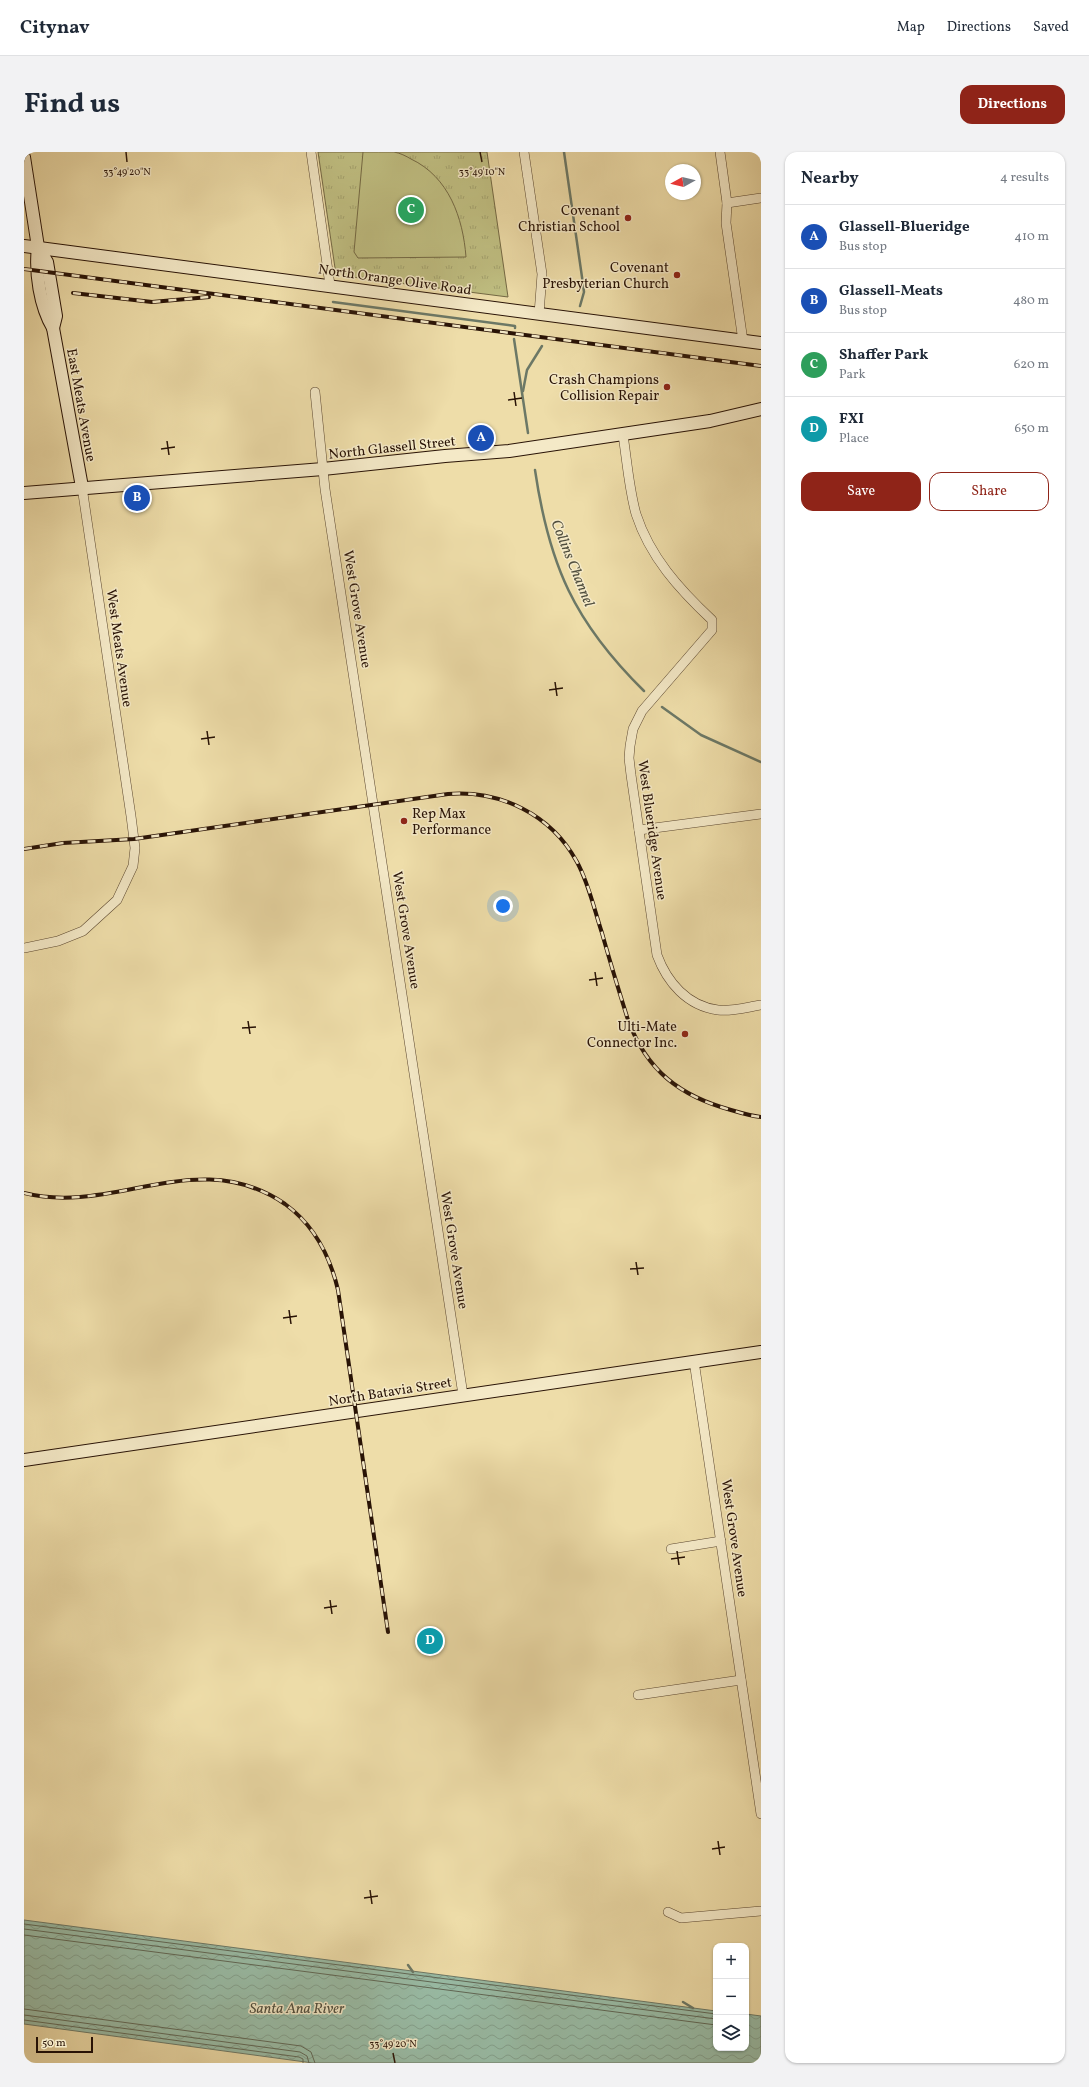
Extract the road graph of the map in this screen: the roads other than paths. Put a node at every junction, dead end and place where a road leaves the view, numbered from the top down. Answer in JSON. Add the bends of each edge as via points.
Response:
{"nodes":[{"id":1,"x":311,"y":152,"type":"edge"},
{"id":2,"x":524,"y":152,"type":"edge"},
{"id":3,"x":720,"y":152,"type":"edge"},
{"id":4,"x":24,"y":157,"type":"edge"},
{"id":5,"x":761,"y":198,"type":"edge"},
{"id":6,"x":727,"y":203,"type":"junction"},
{"id":7,"x":24,"y":246,"type":"edge"},
{"id":8,"x":38,"y":247,"type":"junction"},
{"id":9,"x":330,"y":285,"type":"junction"},
{"id":10,"x":539,"y":314,"type":"junction"},
{"id":11,"x":744,"y":341,"type":"junction"},
{"id":12,"x":761,"y":343,"type":"edge"},
{"id":13,"x":315,"y":392,"type":"dead end"},
{"id":14,"x":761,"y":409,"type":"edge"},
{"id":15,"x":623,"y":435,"type":"junction"},
{"id":16,"x":323,"y":469,"type":"junction"},
{"id":17,"x":82,"y":487,"type":"junction"},
{"id":18,"x":24,"y":493,"type":"edge"},
{"id":19,"x":761,"y":814,"type":"edge"},
{"id":20,"x":639,"y":830,"type":"junction"},
{"id":21,"x":24,"y":948,"type":"edge"},
{"id":22,"x":761,"y":1005,"type":"edge"},
{"id":23,"x":761,"y":1352,"type":"edge"},
{"id":24,"x":694,"y":1361,"type":"junction"},
{"id":25,"x":463,"y":1395,"type":"junction"},
{"id":26,"x":24,"y":1460,"type":"edge"},
{"id":27,"x":721,"y":1541,"type":"junction"},
{"id":28,"x":671,"y":1548,"type":"dead end"},
{"id":29,"x":741,"y":1680,"type":"junction"},
{"id":30,"x":638,"y":1695,"type":"dead end"},
{"id":31,"x":761,"y":1814,"type":"edge"},
{"id":32,"x":761,"y":1911,"type":"edge"},
{"id":33,"x":668,"y":1912,"type":"dead end"}],
"edges":[{"from":1,"to":9,"type":"street"},
{"from":2,"to":10,"type":"street","via":[[542,274]]},
{"from":3,"to":6,"type":"street"},
{"from":4,"to":8,"type":"main road","name":"East Meats Avenue"},
{"from":5,"to":6,"type":"street"},
{"from":6,"to":11,"type":"street","via":[[726,223]]},
{"from":7,"to":8,"type":"main road","name":"North Orange Olive Road"},
{"from":8,"to":9,"type":"main road","name":"North Orange Olive Road"},
{"from":8,"to":17,"type":"main road","name":"East Meats Avenue","via":[[47,262],[56,316],[53,328]]},
{"from":9,"to":10,"type":"main road","name":"North Orange Olive Road"},
{"from":10,"to":11,"type":"main road","name":"North Orange Olive Road"},
{"from":11,"to":12,"type":"main road","name":"North Orange Olive Road"},
{"from":13,"to":16,"type":"street","name":"West Grove Avenue"},
{"from":14,"to":15,"type":"main road","name":"North Glassell Street","via":[[710,421]]},
{"from":15,"to":16,"type":"main road","name":"North Glassell Street","via":[[509,452]]},
{"from":15,"to":20,"type":"street","name":"West Blueridge Avenue","via":[[636,514],[655,556],[681,591],[712,620],[713,624],[712,630],[642,711],[633,729],[629,758]]},
{"from":16,"to":17,"type":"main road","name":"North Glassell Street"},
{"from":16,"to":25,"type":"street","name":"West Grove Avenue"},
{"from":17,"to":18,"type":"main road","name":"North Glassell Street"},
{"from":17,"to":21,"type":"street","name":"West Meats Avenue","via":[[135,848],[133,866],[117,900],[84,931],[58,941]]},
{"from":19,"to":20,"type":"street"},
{"from":20,"to":22,"type":"street","name":"West Blueridge Avenue","via":[[650,917],[662,970],[686,998],[701,1006],[719,1011]]},
{"from":23,"to":24,"type":"main road","name":"North Batavia Street"},
{"from":24,"to":25,"type":"main road","name":"North Batavia Street"},
{"from":24,"to":27,"type":"street","name":"West Grove Avenue"},
{"from":25,"to":26,"type":"main road","name":"North Batavia Street"},
{"from":27,"to":28,"type":"street"},
{"from":27,"to":29,"type":"street","name":"West Grove Avenue"},
{"from":29,"to":30,"type":"street"},
{"from":29,"to":31,"type":"street","name":"West Grove Avenue"},
{"from":32,"to":33,"type":"street","via":[[681,1918]]}]}
